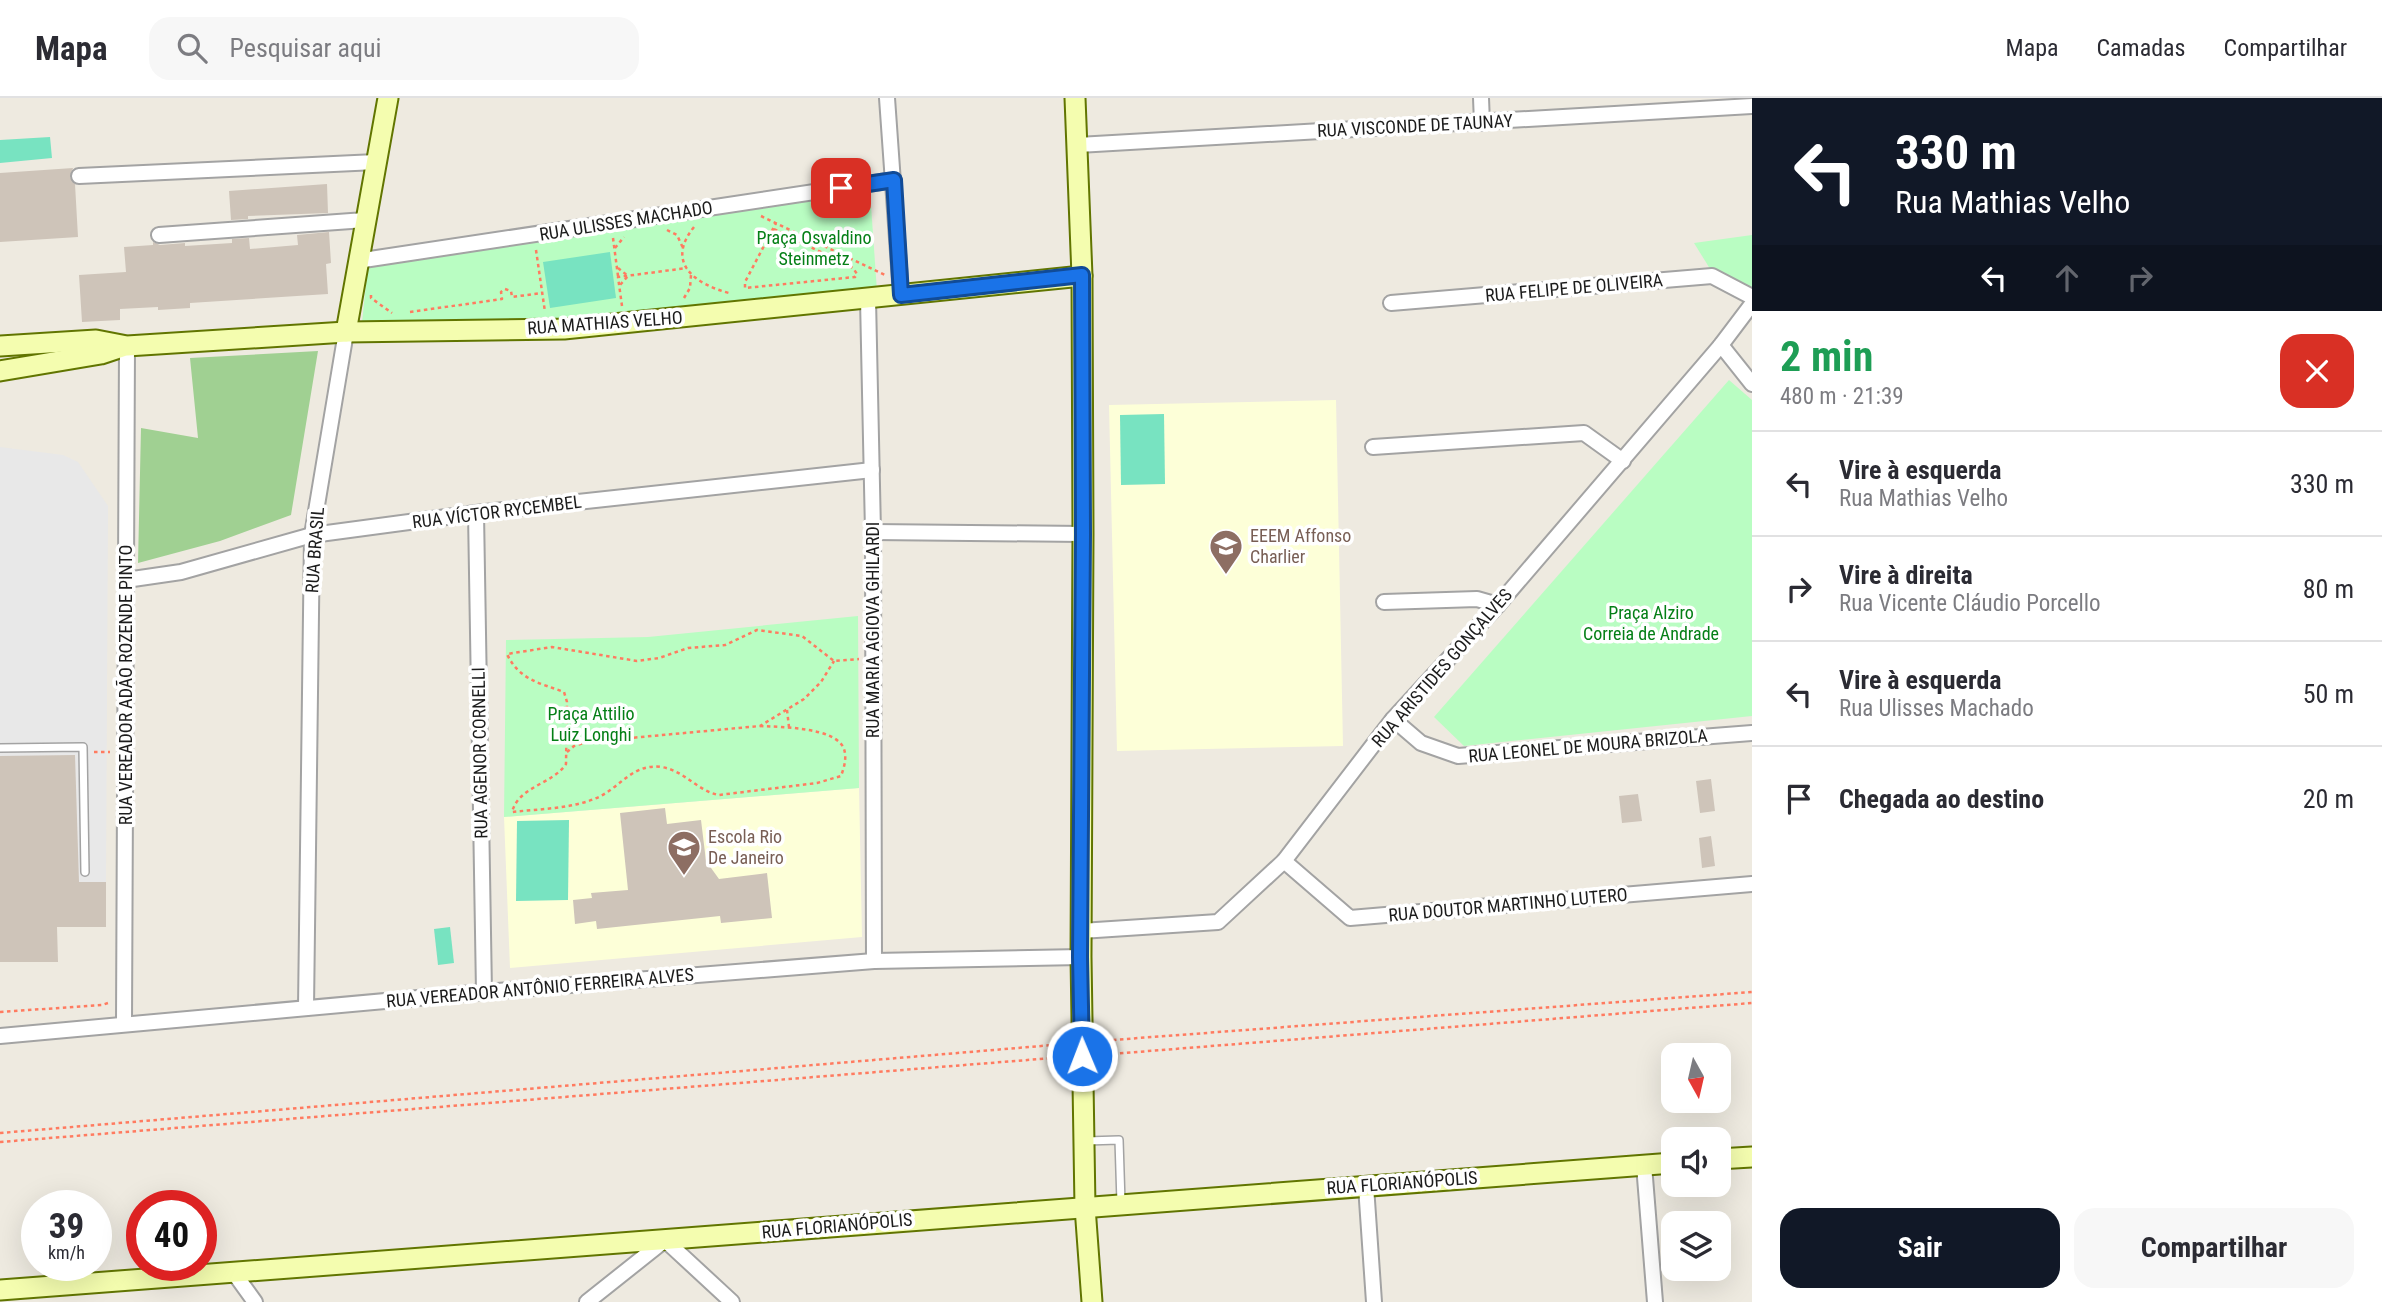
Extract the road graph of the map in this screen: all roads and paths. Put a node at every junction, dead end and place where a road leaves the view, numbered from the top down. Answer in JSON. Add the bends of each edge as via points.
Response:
{"nodes":[{"id":1,"x":388,"y":98,"type":"edge"},
{"id":2,"x":887,"y":98,"type":"edge"},
{"id":3,"x":1074,"y":98,"type":"edge"},
{"id":4,"x":1481,"y":98,"type":"edge"},
{"id":5,"x":1752,"y":106,"type":"edge"},
{"id":6,"x":1482,"y":122,"type":"junction"},
{"id":7,"x":1078,"y":145,"type":"junction"},
{"id":8,"x":376,"y":162,"type":"junction"},
{"id":9,"x":79,"y":176,"type":"dead end"},
{"id":10,"x":894,"y":180,"type":"junction"},
{"id":11,"x":775,"y":214,"type":"dead end"},
{"id":12,"x":365,"y":220,"type":"junction"},
{"id":13,"x":776,"y":223,"type":"junction"},
{"id":14,"x":774,"y":229,"type":"junction"},
{"id":15,"x":159,"y":235,"type":"dead end"},
{"id":16,"x":615,"y":248,"type":"dead end"},
{"id":17,"x":536,"y":249,"type":"dead end"},
{"id":18,"x":683,"y":249,"type":"junction"},
{"id":19,"x":357,"y":261,"type":"junction"},
{"id":20,"x":617,"y":264,"type":"junction"},
{"id":21,"x":687,"y":268,"type":"junction"},
{"id":22,"x":691,"y":275,"type":"junction"},
{"id":23,"x":885,"y":275,"type":"dead end"},
{"id":24,"x":1082,"y":275,"type":"junction"},
{"id":25,"x":628,"y":276,"type":"junction"},
{"id":26,"x":618,"y":277,"type":"junction"},
{"id":27,"x":620,"y":288,"type":"junction"},
{"id":28,"x":371,"y":291,"type":"dead end"},
{"id":29,"x":542,"y":293,"type":"junction"},
{"id":30,"x":732,"y":294,"type":"dead end"},
{"id":31,"x":901,"y":295,"type":"junction"},
{"id":32,"x":1752,"y":298,"type":"edge"},
{"id":33,"x":868,"y":299,"type":"junction"},
{"id":34,"x":691,"y":302,"type":"dead end"},
{"id":35,"x":1391,"y":303,"type":"dead end"},
{"id":36,"x":1752,"y":304,"type":"edge"},
{"id":37,"x":623,"y":309,"type":"dead end"},
{"id":38,"x":394,"y":315,"type":"dead end"},
{"id":39,"x":436,"y":315,"type":"dead end"},
{"id":40,"x":545,"y":316,"type":"dead end"},
{"id":41,"x":346,"y":332,"type":"junction"},
{"id":42,"x":1721,"y":345,"type":"junction"},
{"id":43,"x":0,"y":346,"type":"edge"},
{"id":44,"x":127,"y":346,"type":"junction"},
{"id":45,"x":0,"y":371,"type":"edge"},
{"id":46,"x":1752,"y":384,"type":"edge"},
{"id":47,"x":1373,"y":447,"type":"dead end"},
{"id":48,"x":1623,"y":461,"type":"junction"},
{"id":49,"x":872,"y":470,"type":"junction"},
{"id":50,"x":476,"y":513,"type":"junction"},
{"id":51,"x":873,"y":532,"type":"junction"},
{"id":52,"x":1083,"y":534,"type":"junction"},
{"id":53,"x":312,"y":535,"type":"junction"},
{"id":54,"x":126,"y":580,"type":"junction"},
{"id":55,"x":1384,"y":602,"type":"dead end"},
{"id":56,"x":1498,"y":606,"type":"junction"},
{"id":57,"x":872,"y":658,"type":"junction"},
{"id":58,"x":834,"y":661,"type":"junction"},
{"id":59,"x":787,"y":710,"type":"junction"},
{"id":60,"x":1393,"y":719,"type":"junction"},
{"id":61,"x":760,"y":726,"type":"junction"},
{"id":62,"x":789,"y":728,"type":"junction"},
{"id":63,"x":1752,"y":733,"type":"edge"},
{"id":64,"x":567,"y":734,"type":"junction"},
{"id":65,"x":587,"y":742,"type":"junction"},
{"id":66,"x":0,"y":748,"type":"edge"},
{"id":67,"x":567,"y":752,"type":"junction"},
{"id":68,"x":1284,"y":861,"type":"junction"},
{"id":69,"x":85,"y":872,"type":"dead end"},
{"id":70,"x":1752,"y":884,"type":"edge"},
{"id":71,"x":1081,"y":931,"type":"junction"},
{"id":72,"x":1080,"y":957,"type":"junction"},
{"id":73,"x":874,"y":961,"type":"junction"},
{"id":74,"x":484,"y":992,"type":"junction"},
{"id":75,"x":1752,"y":992,"type":"edge"},
{"id":76,"x":111,"y":999,"type":"dead end"},
{"id":77,"x":1752,"y":1003,"type":"edge"},
{"id":78,"x":306,"y":1008,"type":"junction"},
{"id":79,"x":0,"y":1012,"type":"edge"},
{"id":80,"x":124,"y":1024,"type":"junction"},
{"id":81,"x":0,"y":1035,"type":"edge"},
{"id":82,"x":1082,"y":1049,"type":"junction"},
{"id":83,"x":0,"y":1133,"type":"edge"},
{"id":84,"x":0,"y":1142,"type":"edge"},
{"id":85,"x":1084,"y":1142,"type":"junction"},
{"id":86,"x":1752,"y":1157,"type":"edge"},
{"id":87,"x":1731,"y":1158,"type":"edge"},
{"id":88,"x":1661,"y":1164,"type":"edge"},
{"id":89,"x":1644,"y":1165,"type":"junction"},
{"id":90,"x":1366,"y":1186,"type":"junction"},
{"id":91,"x":1121,"y":1204,"type":"junction"},
{"id":92,"x":1085,"y":1207,"type":"junction"},
{"id":93,"x":665,"y":1240,"type":"junction"},
{"id":94,"x":234,"y":1273,"type":"junction"},
{"id":95,"x":0,"y":1290,"type":"edge"},
{"id":96,"x":256,"y":1302,"type":"edge"},
{"id":97,"x":587,"y":1302,"type":"edge"},
{"id":98,"x":732,"y":1302,"type":"edge"},
{"id":99,"x":1092,"y":1302,"type":"edge"},
{"id":100,"x":1374,"y":1302,"type":"edge"},
{"id":101,"x":1655,"y":1302,"type":"edge"}],
"edges":[{"from":1,"to":8,"type":"street","name":"RUA BRASIL"},
{"from":2,"to":10,"type":"street"},
{"from":3,"to":7,"type":"street"},
{"from":4,"to":6,"type":"street"},
{"from":5,"to":6,"type":"street","name":"RUA VISCONDE DE TAUNAY"},
{"from":6,"to":7,"type":"street","name":"RUA VISCONDE DE TAUNAY"},
{"from":7,"to":24,"type":"street"},
{"from":8,"to":9,"type":"street"},
{"from":8,"to":12,"type":"street","name":"RUA BRASIL"},
{"from":10,"to":19,"type":"street","name":"RUA ULISSES MACHADO"},
{"from":10,"to":31,"type":"street"},
{"from":11,"to":13,"type":"path","via":[[761,216]]},
{"from":12,"to":15,"type":"street"},
{"from":12,"to":19,"type":"street","name":"RUA BRASIL"},
{"from":13,"to":14,"type":"path"},
{"from":13,"to":23,"type":"path"},
{"from":14,"to":14,"type":"path","via":[[853,268],[857,274],[745,288]]},
{"from":16,"to":20,"type":"path"},
{"from":17,"to":29,"type":"path"},
{"from":18,"to":18,"type":"path","via":[[694,227],[667,230],[678,237]]},
{"from":18,"to":21,"type":"path"},
{"from":19,"to":41,"type":"street","name":"RUA BRASIL"},
{"from":20,"to":25,"type":"path"},
{"from":20,"to":26,"type":"path"},
{"from":21,"to":22,"type":"path"},
{"from":21,"to":25,"type":"path"},
{"from":22,"to":30,"type":"path"},
{"from":22,"to":34,"type":"path","via":[[690,288],[680,303]]},
{"from":24,"to":31,"type":"street","name":"RUA MATHIAS VELHO"},
{"from":24,"to":52,"type":"street"},
{"from":25,"to":26,"type":"path"},
{"from":25,"to":27,"type":"path"},
{"from":26,"to":27,"type":"path"},
{"from":27,"to":37,"type":"path"},
{"from":28,"to":38,"type":"path","via":[[371,298]]},
{"from":29,"to":39,"type":"path","via":[[512,297],[505,289],[502,299],[408,314]]},
{"from":29,"to":40,"type":"path"},
{"from":31,"to":33,"type":"street","name":"RUA MATHIAS VELHO"},
{"from":32,"to":35,"type":"street","name":"RUA FELIPE DE OLIVEIRA","via":[[1712,276]]},
{"from":33,"to":41,"type":"street","name":"RUA MATHIAS VELHO","via":[[564,328]]},
{"from":33,"to":49,"type":"street","name":"RUA MARIA AGIOVA GHILARDI"},
{"from":36,"to":42,"type":"street","name":"RUA ARISTIDES GONÇALVES"},
{"from":41,"to":44,"type":"street","name":"RUA MATHIAS VELHO"},
{"from":41,"to":53,"type":"street","name":"RUA BRASIL"},
{"from":42,"to":46,"type":"street"},
{"from":42,"to":48,"type":"street","name":"RUA ARISTIDES GONÇALVES"},
{"from":43,"to":44,"type":"street","name":"RUA MATHIAS VELHO","via":[[96,340]]},
{"from":44,"to":45,"type":"street","name":"RUA MATHIAS VELHO"},
{"from":44,"to":54,"type":"street","name":"RUA VEREADOR ADÃO ROZENDE PINTO"},
{"from":47,"to":48,"type":"street","via":[[1584,433]]},
{"from":48,"to":56,"type":"street","name":"RUA ARISTIDES GONÇALVES"},
{"from":49,"to":50,"type":"street","name":"RUA VÍCTOR RYCEMBEL"},
{"from":49,"to":51,"type":"street","name":"RUA MARIA AGIOVA GHILARDI"},
{"from":50,"to":53,"type":"street","name":"RUA VÍCTOR RYCEMBEL"},
{"from":50,"to":74,"type":"street","name":"RUA AGENOR CORNELLI"},
{"from":51,"to":52,"type":"street"},
{"from":51,"to":57,"type":"street","name":"RUA MARIA AGIOVA GHILARDI"},
{"from":52,"to":71,"type":"street"},
{"from":53,"to":54,"type":"street","name":"RUA VÍCTOR RYCEMBEL","via":[[181,572]]},
{"from":53,"to":78,"type":"street","name":"RUA BRASIL"},
{"from":54,"to":80,"type":"street","name":"RUA VEREADOR ADÃO ROZENDE PINTO"},
{"from":55,"to":56,"type":"street","via":[[1477,599]]},
{"from":56,"to":60,"type":"street","name":"RUA ARISTIDES GONÇALVES"},
{"from":57,"to":58,"type":"path"},
{"from":57,"to":73,"type":"street","name":"RUA MARIA AGIOVA GHILARDI"},
{"from":58,"to":59,"type":"path","via":[[821,682]]},
{"from":58,"to":64,"type":"path","via":[[802,636],[757,630],[725,645],[688,648],[648,660],[552,647],[507,654],[525,677],[564,692]]},
{"from":59,"to":61,"type":"path"},
{"from":59,"to":62,"type":"path"},
{"from":60,"to":63,"type":"street","name":"RUA LEONEL DE MOURA BRIZOLA","via":[[1422,743],[1458,756]]},
{"from":60,"to":68,"type":"street","name":"RUA ARISTIDES GONÇALVES"},
{"from":61,"to":62,"type":"path"},
{"from":61,"to":65,"type":"path"},
{"from":62,"to":67,"type":"path","via":[[838,740],[845,757],[841,776],[719,795],[706,793],[676,771],[646,768],[594,799],[512,811],[526,793],[561,772]]},
{"from":64,"to":65,"type":"path"},
{"from":64,"to":67,"type":"path"},
{"from":65,"to":67,"type":"path"},
{"from":66,"to":69,"type":"lane","via":[[83,747]]},
{"from":68,"to":70,"type":"street","name":"RUA DOUTOR MARTINHO LUTERO","via":[[1350,918]]},
{"from":68,"to":71,"type":"street","name":"RUA ARISTIDES GONÇALVES","via":[[1218,922]]},
{"from":71,"to":72,"type":"street"},
{"from":72,"to":73,"type":"street","name":"RUA VEREADOR ANTÔNIO FERREIRA ALVES"},
{"from":72,"to":82,"type":"street"},
{"from":73,"to":74,"type":"street","name":"RUA VEREADOR ANTÔNIO FERREIRA ALVES"},
{"from":74,"to":78,"type":"street","name":"RUA VEREADOR ANTÔNIO FERREIRA ALVES"},
{"from":75,"to":82,"type":"path"},
{"from":76,"to":79,"type":"path","via":[[102,1005]]},
{"from":77,"to":82,"type":"path"},
{"from":78,"to":80,"type":"street","name":"RUA VEREADOR ANTÔNIO FERREIRA ALVES"},
{"from":80,"to":81,"type":"street","name":"RUA VEREADOR ANTÔNIO FERREIRA ALVES"},
{"from":82,"to":83,"type":"path"},
{"from":82,"to":84,"type":"path"},
{"from":82,"to":85,"type":"street"},
{"from":85,"to":91,"type":"lane","via":[[1119,1140]]},
{"from":85,"to":92,"type":"street"},
{"from":86,"to":87,"type":"street"},
{"from":88,"to":89,"type":"street","name":"RUA FLORIANÓPOLIS"},
{"from":89,"to":90,"type":"street","name":"RUA FLORIANÓPOLIS"},
{"from":89,"to":101,"type":"street"},
{"from":90,"to":91,"type":"street","name":"RUA FLORIANÓPOLIS"},
{"from":90,"to":100,"type":"street"},
{"from":91,"to":92,"type":"street","name":"RUA FLORIANÓPOLIS"},
{"from":92,"to":93,"type":"street","name":"RUA FLORIANÓPOLIS"},
{"from":92,"to":99,"type":"street"},
{"from":93,"to":94,"type":"street","name":"RUA FLORIANÓPOLIS"},
{"from":93,"to":97,"type":"street"},
{"from":93,"to":98,"type":"street"},
{"from":94,"to":95,"type":"street","name":"RUA FLORIANÓPOLIS"},
{"from":94,"to":96,"type":"street"}]}
